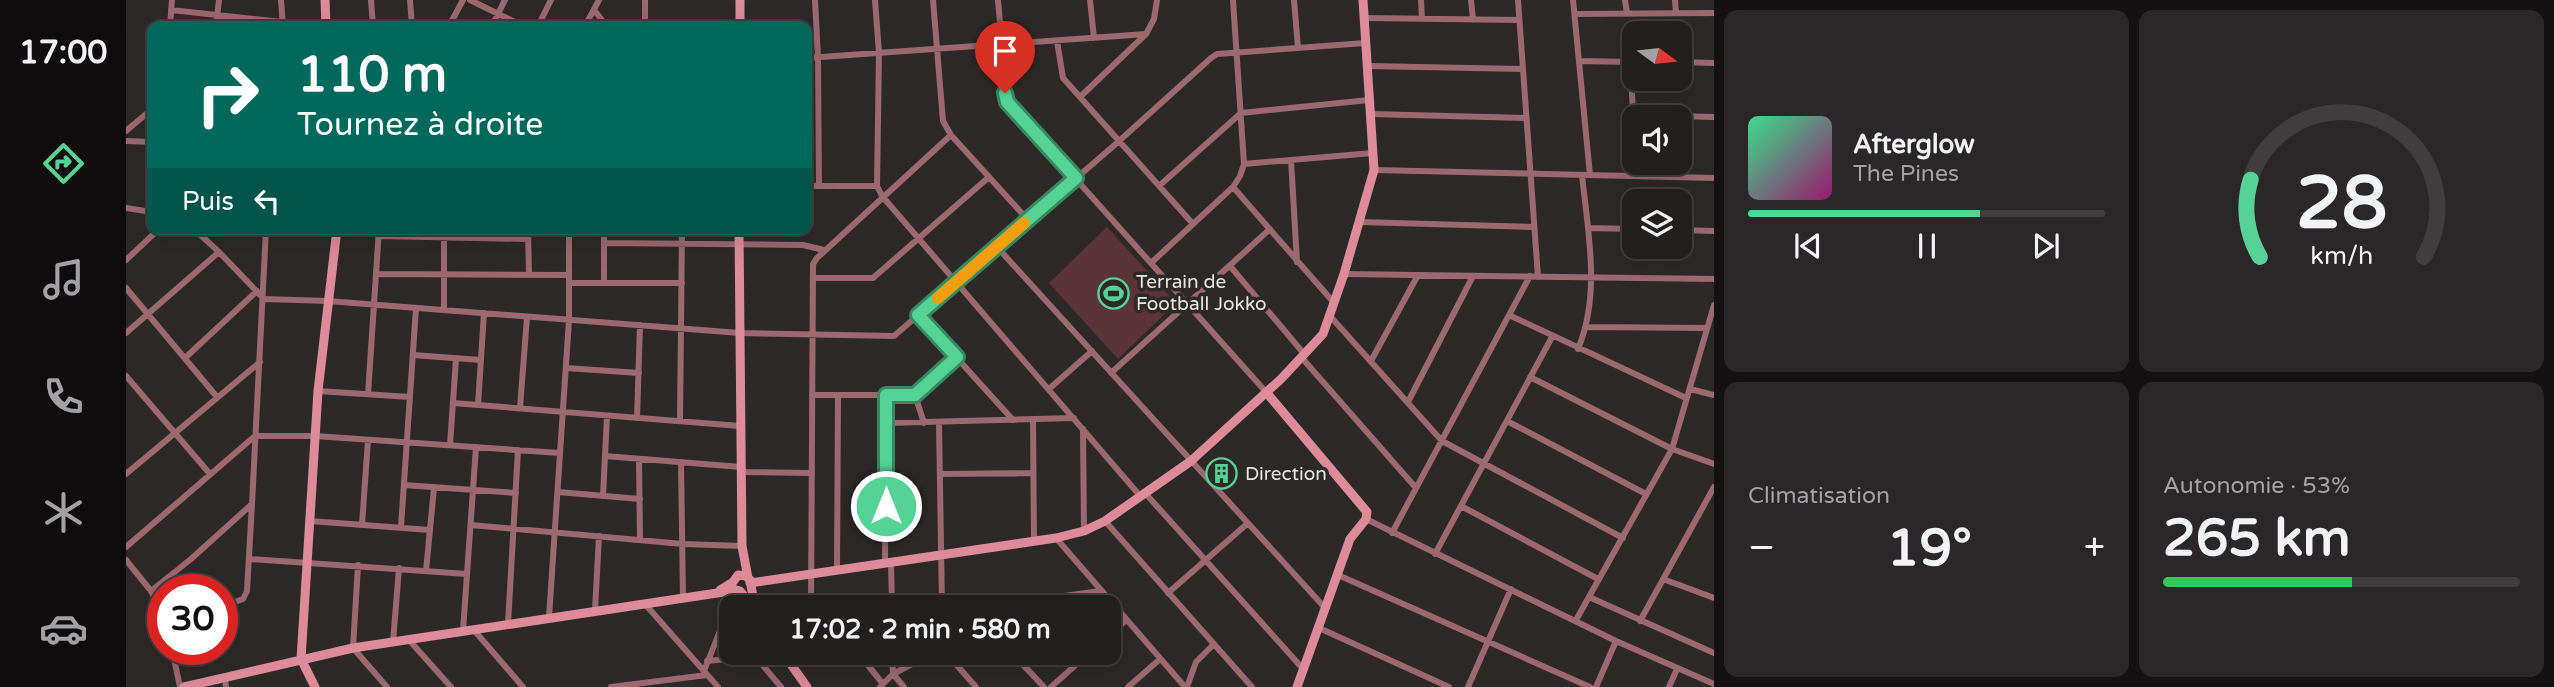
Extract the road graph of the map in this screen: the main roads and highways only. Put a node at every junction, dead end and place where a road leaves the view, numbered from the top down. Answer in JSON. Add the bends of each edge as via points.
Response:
{"nodes":[{"id":1,"x":325,"y":0,"type":"edge"},
{"id":2,"x":740,"y":0,"type":"edge"},
{"id":3,"x":1363,"y":0,"type":"edge"},
{"id":4,"x":326,"y":21,"type":"edge"},
{"id":5,"x":740,"y":21,"type":"edge"},
{"id":6,"x":336,"y":235,"type":"edge"},
{"id":7,"x":739,"y":235,"type":"edge"},
{"id":8,"x":1266,"y":391,"type":"junction"},
{"id":9,"x":743,"y":557,"type":"junction"},
{"id":10,"x":749,"y":582,"type":"junction"},
{"id":11,"x":736,"y":586,"type":"junction"},
{"id":12,"x":744,"y":595,"type":"edge"},
{"id":13,"x":752,"y":595,"type":"edge"},
{"id":14,"x":301,"y":659,"type":"junction"},
{"id":15,"x":791,"y":665,"type":"edge"},
{"id":16,"x":226,"y":683,"type":"edge"},
{"id":17,"x":185,"y":687,"type":"edge"},
{"id":18,"x":315,"y":687,"type":"edge"},
{"id":19,"x":807,"y":687,"type":"edge"},
{"id":20,"x":1297,"y":687,"type":"edge"}],
"edges":[{"from":1,"to":4,"type":"main road"},
{"from":2,"to":5,"type":"main road"},
{"from":3,"to":8,"type":"main road","via":[[1374,170],[1323,334]]},
{"from":6,"to":14,"type":"main road","via":[[318,390]]},
{"from":7,"to":9,"type":"main road"},
{"from":8,"to":10,"type":"main road","via":[[1191,461],[1084,531]]},
{"from":8,"to":20,"type":"main road","via":[[1367,512],[1350,539]]},
{"from":9,"to":10,"type":"main road"},
{"from":9,"to":11,"type":"main road"},
{"from":10,"to":11,"type":"main road","via":[[746,590]]},
{"from":10,"to":11,"type":"main road","via":[[744,575]]},
{"from":10,"to":13,"type":"main road"},
{"from":11,"to":12,"type":"main road"},
{"from":11,"to":14,"type":"main road"},
{"from":14,"to":16,"type":"main road"},
{"from":14,"to":18,"type":"main road"},
{"from":15,"to":19,"type":"main road"},
{"from":16,"to":17,"type":"main road"}]}
